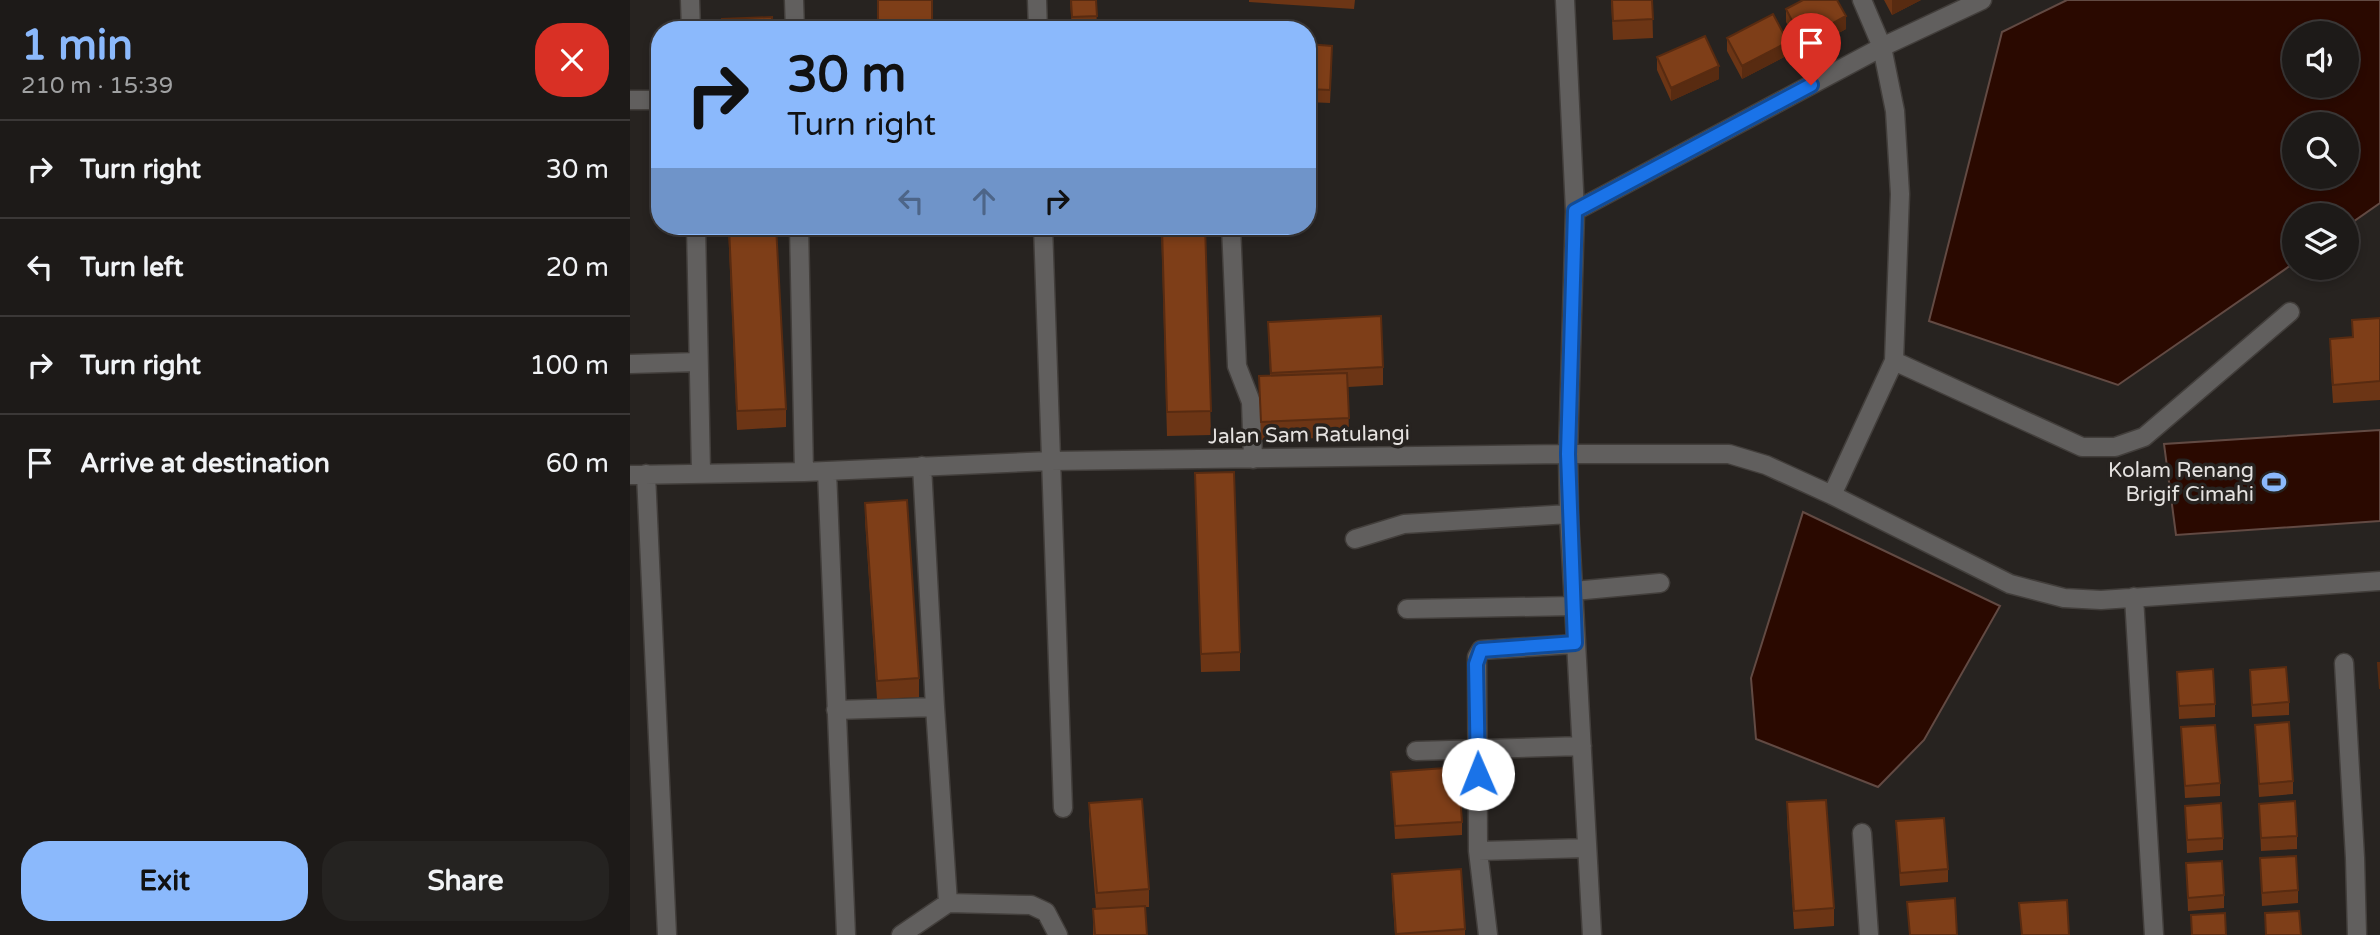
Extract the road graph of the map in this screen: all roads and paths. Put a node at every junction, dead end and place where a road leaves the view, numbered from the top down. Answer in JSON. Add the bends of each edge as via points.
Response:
{"nodes":[{"id":1,"x":690,"y":0,"type":"edge"},
{"id":2,"x":794,"y":0,"type":"edge"},
{"id":3,"x":1037,"y":0,"type":"edge"},
{"id":4,"x":1564,"y":0,"type":"edge"},
{"id":5,"x":1863,"y":0,"type":"edge"},
{"id":6,"x":1982,"y":0,"type":"edge"},
{"id":7,"x":691,"y":21,"type":"edge"},
{"id":8,"x":795,"y":21,"type":"edge"},
{"id":9,"x":1038,"y":21,"type":"edge"},
{"id":10,"x":1882,"y":47,"type":"junction"},
{"id":11,"x":630,"y":100,"type":"edge"},
{"id":12,"x":651,"y":100,"type":"edge"},
{"id":13,"x":1575,"y":211,"type":"junction"},
{"id":14,"x":696,"y":235,"type":"edge"},
{"id":15,"x":799,"y":235,"type":"edge"},
{"id":16,"x":1043,"y":235,"type":"edge"},
{"id":17,"x":1231,"y":235,"type":"edge"},
{"id":18,"x":2290,"y":312,"type":"dead end"},
{"id":19,"x":1894,"y":361,"type":"junction"},
{"id":20,"x":698,"y":362,"type":"junction"},
{"id":21,"x":630,"y":364,"type":"edge"},
{"id":22,"x":1568,"y":454,"type":"junction"},
{"id":23,"x":1253,"y":459,"type":"junction"},
{"id":24,"x":1044,"y":462,"type":"junction"},
{"id":25,"x":922,"y":466,"type":"junction"},
{"id":26,"x":827,"y":471,"type":"junction"},
{"id":27,"x":701,"y":472,"type":"junction"},
{"id":28,"x":804,"y":472,"type":"junction"},
{"id":29,"x":638,"y":475,"type":"edge"},
{"id":30,"x":1832,"y":495,"type":"junction"},
{"id":31,"x":1569,"y":514,"type":"junction"},
{"id":32,"x":1355,"y":539,"type":"dead end"},
{"id":33,"x":2380,"y":581,"type":"edge"},
{"id":34,"x":1660,"y":583,"type":"dead end"},
{"id":35,"x":2134,"y":597,"type":"junction"},
{"id":36,"x":1574,"y":599,"type":"junction"},
{"id":37,"x":1407,"y":609,"type":"dead end"},
{"id":38,"x":1575,"y":643,"type":"junction"},
{"id":39,"x":2343,"y":663,"type":"dead end"},
{"id":40,"x":934,"y":707,"type":"junction"},
{"id":41,"x":836,"y":710,"type":"junction"},
{"id":42,"x":1582,"y":746,"type":"junction"},
{"id":43,"x":1478,"y":749,"type":"junction"},
{"id":44,"x":1416,"y":751,"type":"dead end"},
{"id":45,"x":1063,"y":808,"type":"dead end"},
{"id":46,"x":1862,"y":833,"type":"dead end"},
{"id":47,"x":1587,"y":848,"type":"junction"},
{"id":48,"x":1479,"y":851,"type":"junction"},
{"id":49,"x":948,"y":903,"type":"junction"},
{"id":50,"x":667,"y":935,"type":"edge"},
{"id":51,"x":846,"y":935,"type":"edge"},
{"id":52,"x":901,"y":935,"type":"edge"},
{"id":53,"x":1058,"y":935,"type":"edge"},
{"id":54,"x":1488,"y":935,"type":"edge"},
{"id":55,"x":1592,"y":935,"type":"edge"},
{"id":56,"x":1869,"y":935,"type":"edge"},
{"id":57,"x":2154,"y":935,"type":"edge"},
{"id":58,"x":2357,"y":935,"type":"edge"}],
"edges":[{"from":1,"to":7,"type":"street"},
{"from":2,"to":8,"type":"street"},
{"from":3,"to":9,"type":"street"},
{"from":4,"to":13,"type":"street"},
{"from":5,"to":10,"type":"street"},
{"from":6,"to":10,"type":"street"},
{"from":10,"to":13,"type":"street"},
{"from":10,"to":19,"type":"street","via":[[1895,110],[1900,194]]},
{"from":11,"to":12,"type":"street"},
{"from":13,"to":22,"type":"street"},
{"from":14,"to":20,"type":"street"},
{"from":15,"to":28,"type":"street"},
{"from":16,"to":24,"type":"street"},
{"from":17,"to":23,"type":"street","via":[[1237,366],[1251,402]]},
{"from":18,"to":19,"type":"street","via":[[2144,437],[2115,447],[2082,447]]},
{"from":19,"to":30,"type":"street"},
{"from":20,"to":21,"type":"street"},
{"from":20,"to":27,"type":"street"},
{"from":22,"to":23,"type":"street","name":"Jalan Sam Ratulangi"},
{"from":22,"to":30,"type":"street","name":"Jalan Sam Ratulangi","via":[[1729,454]]},
{"from":22,"to":31,"type":"street"},
{"from":23,"to":24,"type":"street","name":"Jalan Sam Ratulangi"},
{"from":24,"to":25,"type":"street","name":"Jalan Sam Ratulangi"},
{"from":24,"to":45,"type":"street"},
{"from":25,"to":26,"type":"street","name":"Jalan Sam Ratulangi"},
{"from":25,"to":40,"type":"street"},
{"from":26,"to":28,"type":"street","name":"Jalan Sam Ratulangi"},
{"from":26,"to":41,"type":"street"},
{"from":27,"to":28,"type":"street","name":"Jalan Sam Ratulangi"},
{"from":27,"to":29,"type":"street","name":"Jalan Sam Ratulangi"},
{"from":29,"to":50,"type":"street"},
{"from":30,"to":35,"type":"street","name":"Jalan Sam Ratulangi","via":[[2010,584],[2064,598]]},
{"from":31,"to":32,"type":"street","via":[[1405,524]]},
{"from":31,"to":36,"type":"street"},
{"from":33,"to":35,"type":"street","name":"Jalan Sam Ratulangi"},
{"from":34,"to":36,"type":"street"},
{"from":35,"to":57,"type":"street"},
{"from":36,"to":37,"type":"street"},
{"from":36,"to":38,"type":"street"},
{"from":38,"to":42,"type":"street"},
{"from":38,"to":43,"type":"street","via":[[1481,650],[1476,664]]},
{"from":39,"to":58,"type":"street"},
{"from":40,"to":41,"type":"street"},
{"from":40,"to":49,"type":"street"},
{"from":41,"to":51,"type":"street"},
{"from":42,"to":43,"type":"street"},
{"from":42,"to":47,"type":"street"},
{"from":43,"to":44,"type":"street"},
{"from":43,"to":48,"type":"street"},
{"from":46,"to":56,"type":"street"},
{"from":47,"to":48,"type":"street"},
{"from":47,"to":55,"type":"street"},
{"from":48,"to":54,"type":"street"},
{"from":49,"to":52,"type":"street"},
{"from":49,"to":53,"type":"street","via":[[1031,905],[1046,912]]}]}
